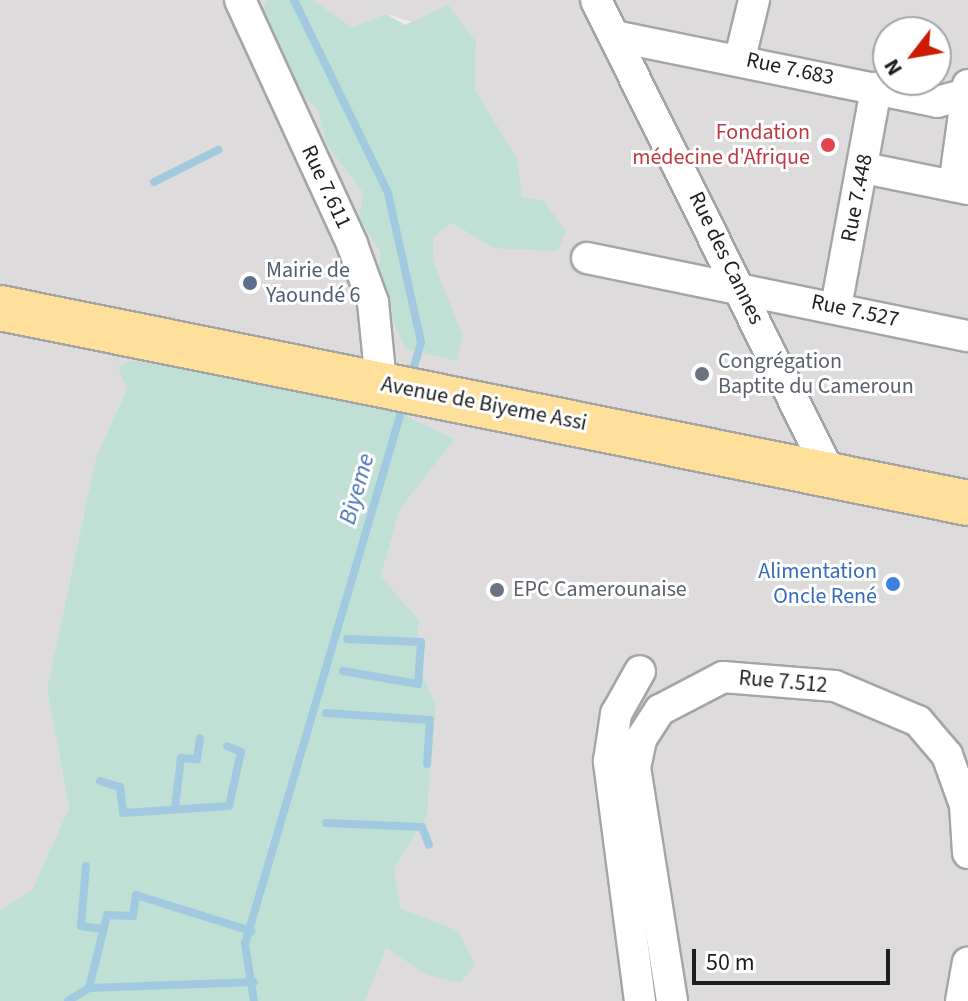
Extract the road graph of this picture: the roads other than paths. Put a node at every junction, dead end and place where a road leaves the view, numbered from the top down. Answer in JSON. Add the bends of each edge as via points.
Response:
{"nodes":[{"id":1,"x":240,"y":0,"type":"edge"},
{"id":2,"x":596,"y":0,"type":"edge"},
{"id":3,"x":754,"y":0,"type":"edge"},
{"id":4,"x":614,"y":36,"type":"junction"},
{"id":5,"x":740,"y":58,"type":"junction"},
{"id":6,"x":872,"y":87,"type":"edge"},
{"id":7,"x":966,"y":90,"type":"edge"},
{"id":8,"x":875,"y":96,"type":"edge"},
{"id":9,"x":911,"y":96,"type":"edge"},
{"id":10,"x":952,"y":96,"type":"edge"},
{"id":11,"x":864,"y":168,"type":"junction"},
{"id":12,"x":961,"y":188,"type":"edge"},
{"id":13,"x":587,"y":258,"type":"dead end"},
{"id":14,"x":742,"y":288,"type":"junction"},
{"id":15,"x":836,"y":307,"type":"junction"},
{"id":16,"x":0,"y":308,"type":"edge"},
{"id":17,"x":968,"y":336,"type":"edge"},
{"id":18,"x":390,"y":386,"type":"junction"},
{"id":19,"x":831,"y":476,"type":"junction"},
{"id":20,"x":968,"y":503,"type":"edge"},
{"id":21,"x":640,"y":671,"type":"dead end"},
{"id":22,"x":968,"y":853,"type":"edge"},
{"id":23,"x":968,"y":963,"type":"edge"},
{"id":24,"x":640,"y":1001,"type":"edge"},
{"id":25,"x":672,"y":1001,"type":"edge"},
{"id":26,"x":961,"y":1001,"type":"edge"}],
"edges":[{"from":1,"to":18,"type":"street","name":"Rue 7.611","via":[[352,244],[373,302]]},
{"from":2,"to":4,"type":"street","name":"Rue des Cannes"},
{"from":3,"to":5,"type":"street"},
{"from":4,"to":5,"type":"street","name":"Rue 7.683"},
{"from":4,"to":14,"type":"street","name":"Rue des Cannes"},
{"from":5,"to":6,"type":"street","name":"Rue 7.683"},
{"from":7,"to":12,"type":"street"},
{"from":8,"to":11,"type":"street","name":"Rue 7.448"},
{"from":9,"to":10,"type":"street","name":"Rue 7.683","via":[[937,102]]},
{"from":11,"to":12,"type":"street"},
{"from":11,"to":15,"type":"street","name":"Rue 7.448"},
{"from":13,"to":14,"type":"street","name":"Rue 7.527"},
{"from":14,"to":15,"type":"street","name":"Rue 7.527"},
{"from":14,"to":19,"type":"street","name":"Rue des Cannes"},
{"from":15,"to":17,"type":"street","name":"Rue 7.527"},
{"from":16,"to":18,"type":"main road","name":"Avenue de Biyeme Assi"},
{"from":18,"to":19,"type":"main road","name":"Avenue de Biyeme Assi"},
{"from":19,"to":20,"type":"main road","name":"Avenue de Biyeme Assi"},
{"from":21,"to":24,"type":"street","via":[[616,714],[609,761]]},
{"from":22,"to":25,"type":"street","name":"Rue 7.512","via":[[965,805],[947,755],[918,721],[835,686],[723,677],[660,710],[641,739],[635,768]]},
{"from":23,"to":26,"type":"street"}]}
